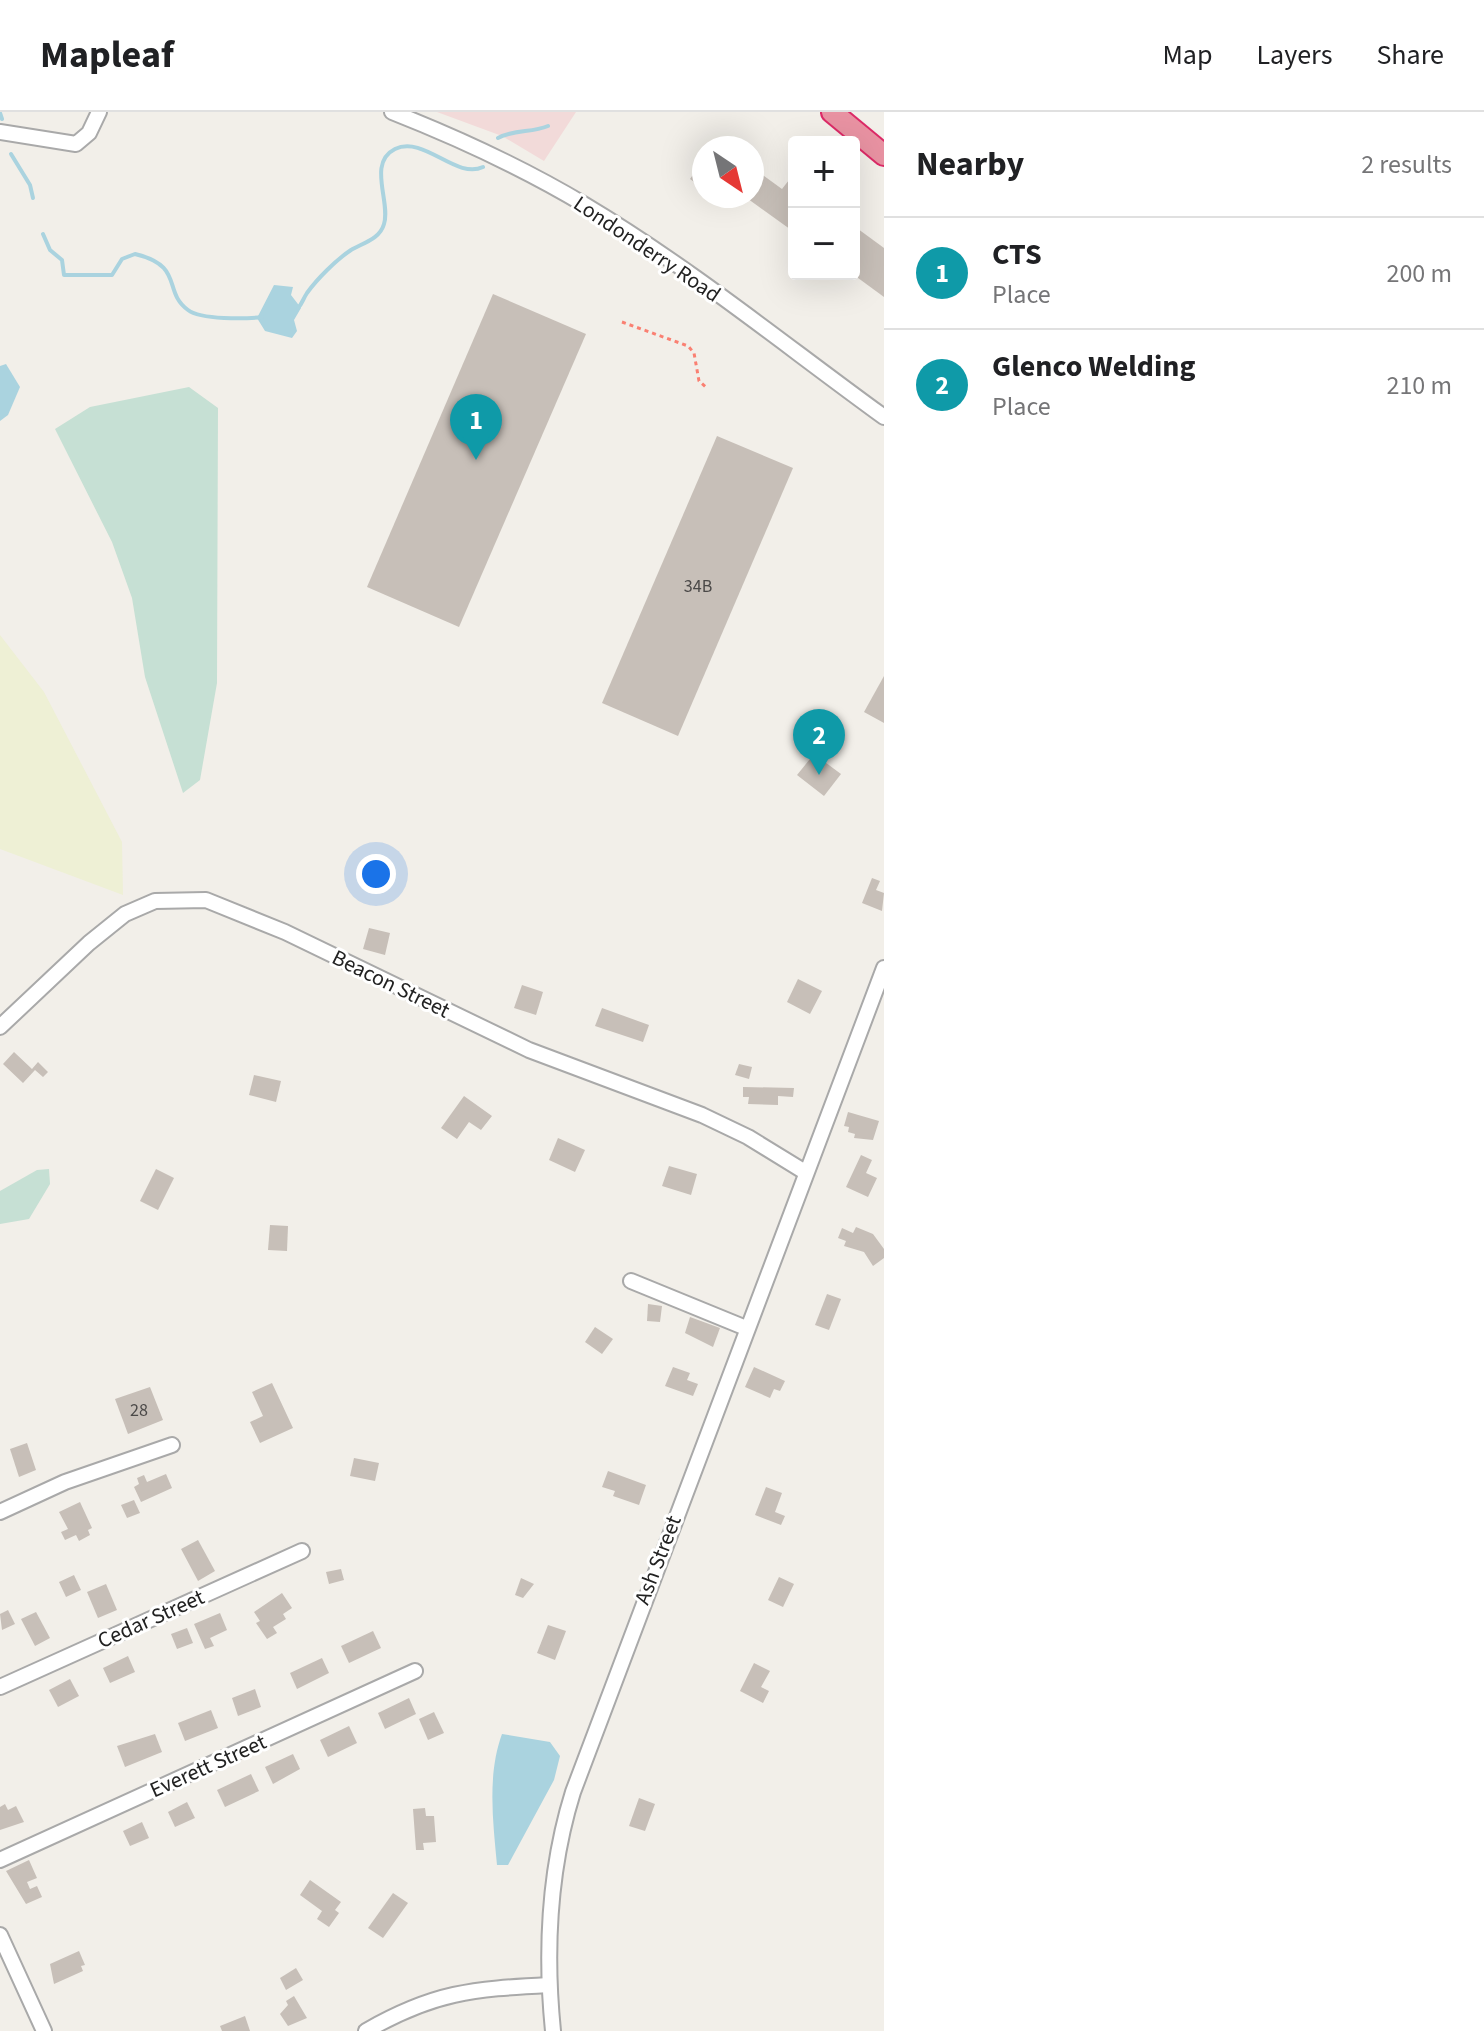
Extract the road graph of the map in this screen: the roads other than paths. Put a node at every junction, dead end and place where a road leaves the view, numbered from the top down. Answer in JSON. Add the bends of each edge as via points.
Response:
{"nodes":[{"id":1,"x":99,"y":112,"type":"edge"},
{"id":2,"x":392,"y":112,"type":"edge"},
{"id":3,"x":832,"y":112,"type":"edge"},
{"id":4,"x":0,"y":132,"type":"edge"},
{"id":5,"x":884,"y":155,"type":"edge"},
{"id":6,"x":884,"y":417,"type":"edge"},
{"id":7,"x":884,"y":968,"type":"edge"},
{"id":8,"x":0,"y":1027,"type":"edge"},
{"id":9,"x":805,"y":1172,"type":"junction"},
{"id":10,"x":631,"y":1281,"type":"dead end"},
{"id":11,"x":746,"y":1328,"type":"junction"},
{"id":12,"x":172,"y":1445,"type":"dead end"},
{"id":13,"x":0,"y":1512,"type":"edge"},
{"id":14,"x":302,"y":1551,"type":"dead end"},
{"id":15,"x":415,"y":1671,"type":"dead end"},
{"id":16,"x":0,"y":1687,"type":"edge"},
{"id":17,"x":0,"y":1860,"type":"edge"},
{"id":18,"x":0,"y":1935,"type":"edge"},
{"id":19,"x":549,"y":1985,"type":"junction"},
{"id":20,"x":44,"y":2031,"type":"edge"},
{"id":21,"x":366,"y":2031,"type":"edge"},
{"id":22,"x":553,"y":2031,"type":"edge"}],
"edges":[{"from":1,"to":4,"type":"street","via":[[89,133],[76,144]]},
{"from":2,"to":6,"type":"street","name":"Londonderry Road","via":[[499,158],[588,207]]},
{"from":3,"to":5,"type":"highway"},
{"from":7,"to":9,"type":"street","name":"Ash Street"},
{"from":8,"to":9,"type":"street","name":"Beacon Street","via":[[125,914],[155,901],[206,900],[274,926],[529,1050],[702,1115]]},
{"from":9,"to":11,"type":"street","name":"Ash Street"},
{"from":10,"to":11,"type":"street"},
{"from":11,"to":19,"type":"street","name":"Ash Street","via":[[613,1678],[559,1837]]},
{"from":12,"to":13,"type":"street","via":[[65,1482]]},
{"from":14,"to":16,"type":"street","name":"Cedar Street"},
{"from":15,"to":17,"type":"street","name":"Everett Street"},
{"from":18,"to":20,"type":"street"},
{"from":19,"to":21,"type":"street","via":[[446,1994]]},
{"from":19,"to":22,"type":"street","name":"Ash Street"}]}
